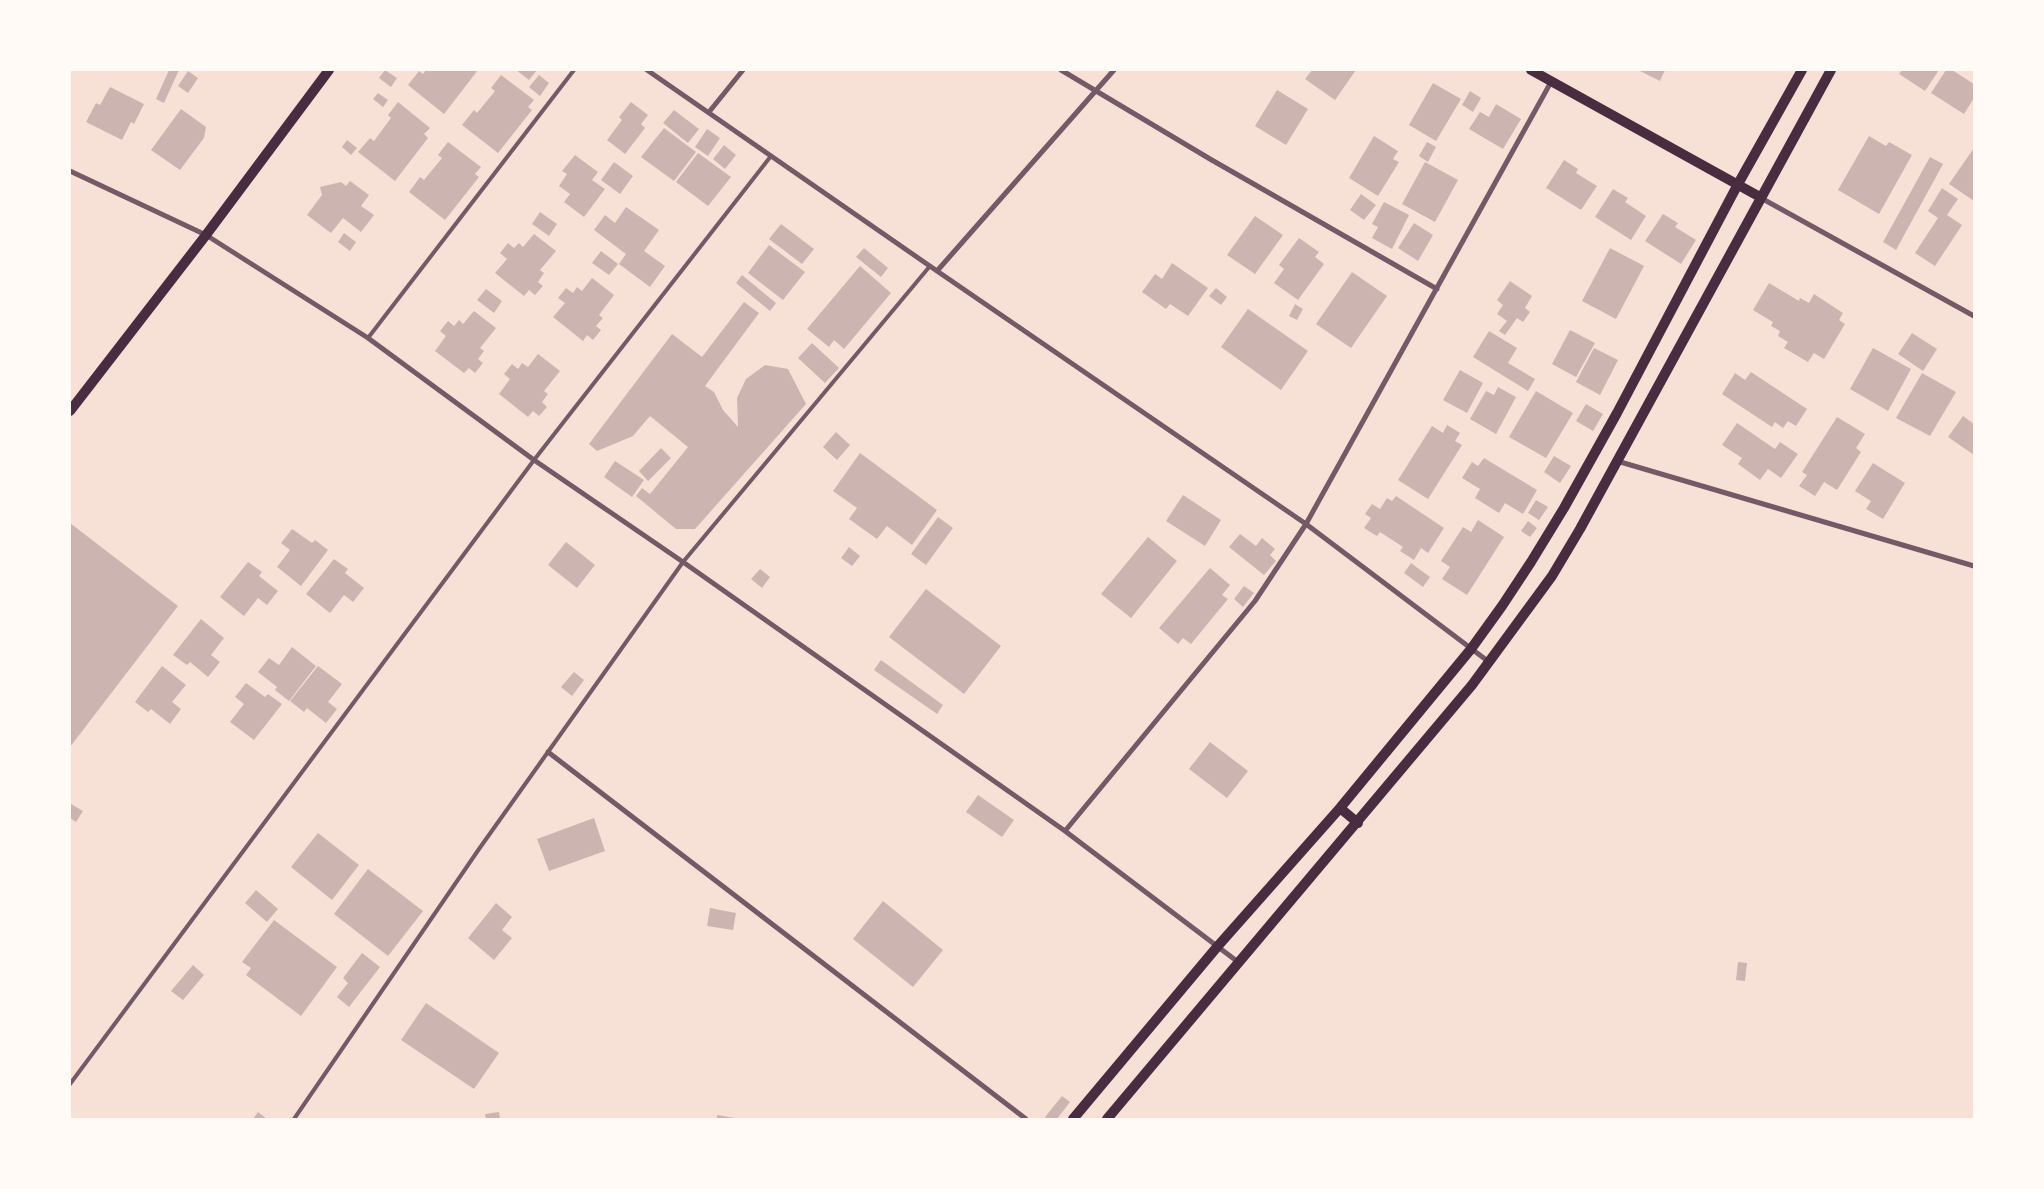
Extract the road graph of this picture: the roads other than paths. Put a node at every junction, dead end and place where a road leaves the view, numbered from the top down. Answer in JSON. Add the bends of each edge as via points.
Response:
{"nodes":[{"id":1,"x":329,"y":70,"type":"edge"},
{"id":2,"x":574,"y":70,"type":"edge"},
{"id":3,"x":647,"y":70,"type":"edge"},
{"id":4,"x":743,"y":70,"type":"edge"},
{"id":5,"x":1061,"y":70,"type":"edge"},
{"id":6,"x":1114,"y":70,"type":"edge"},
{"id":7,"x":1531,"y":70,"type":"edge"},
{"id":8,"x":1802,"y":70,"type":"edge"},
{"id":9,"x":1831,"y":70,"type":"edge"},
{"id":10,"x":1552,"y":81,"type":"junction"},
{"id":11,"x":1096,"y":91,"type":"junction"},
{"id":12,"x":709,"y":112,"type":"junction"},
{"id":13,"x":771,"y":156,"type":"junction"},
{"id":14,"x":70,"y":171,"type":"edge"},
{"id":15,"x":1738,"y":184,"type":"junction"},
{"id":16,"x":1760,"y":197,"type":"junction"},
{"id":17,"x":206,"y":235,"type":"junction"},
{"id":18,"x":930,"y":266,"type":"junction"},
{"id":19,"x":937,"y":271,"type":"junction"},
{"id":20,"x":1437,"y":289,"type":"junction"},
{"id":21,"x":1974,"y":316,"type":"edge"},
{"id":22,"x":368,"y":338,"type":"junction"},
{"id":23,"x":70,"y":411,"type":"edge"},
{"id":24,"x":534,"y":460,"type":"junction"},
{"id":25,"x":1617,"y":461,"type":"junction"},
{"id":26,"x":1306,"y":524,"type":"junction"},
{"id":27,"x":683,"y":562,"type":"junction"},
{"id":28,"x":1974,"y":566,"type":"edge"},
{"id":29,"x":1471,"y":649,"type":"junction"},
{"id":30,"x":1490,"y":663,"type":"junction"},
{"id":31,"x":548,"y":752,"type":"junction"},
{"id":32,"x":1340,"y":808,"type":"junction"},
{"id":33,"x":1358,"y":823,"type":"junction"},
{"id":34,"x":1065,"y":831,"type":"junction"},
{"id":35,"x":1217,"y":947,"type":"junction"},
{"id":36,"x":1239,"y":962,"type":"junction"},
{"id":37,"x":70,"y":1084,"type":"edge"},
{"id":38,"x":294,"y":1119,"type":"edge"},
{"id":39,"x":1026,"y":1119,"type":"edge"},
{"id":40,"x":1073,"y":1119,"type":"edge"},
{"id":41,"x":1107,"y":1119,"type":"edge"}],
"edges":[{"from":1,"to":17,"type":"main road"},
{"from":2,"to":22,"type":"lane"},
{"from":3,"to":12,"type":"street"},
{"from":4,"to":12,"type":"street"},
{"from":5,"to":11,"type":"street"},
{"from":6,"to":11,"type":"street"},
{"from":7,"to":10,"type":"main road"},
{"from":8,"to":15,"type":"main road"},
{"from":9,"to":16,"type":"main road"},
{"from":10,"to":15,"type":"main road"},
{"from":10,"to":20,"type":"street"},
{"from":11,"to":19,"type":"street"},
{"from":11,"to":20,"type":"street","via":[[1275,198]]},
{"from":12,"to":13,"type":"street"},
{"from":13,"to":18,"type":"street"},
{"from":13,"to":24,"type":"lane"},
{"from":14,"to":17,"type":"street"},
{"from":15,"to":16,"type":"main road"},
{"from":15,"to":29,"type":"main road","via":[[1564,508]]},
{"from":16,"to":21,"type":"street"},
{"from":16,"to":25,"type":"main road"},
{"from":17,"to":22,"type":"street"},
{"from":17,"to":23,"type":"main road"},
{"from":18,"to":19,"type":"street"},
{"from":18,"to":27,"type":"lane"},
{"from":19,"to":26,"type":"street"},
{"from":20,"to":26,"type":"street"},
{"from":22,"to":24,"type":"street"},
{"from":24,"to":27,"type":"street"},
{"from":24,"to":37,"type":"lane"},
{"from":25,"to":28,"type":"street"},
{"from":25,"to":30,"type":"main road","via":[[1552,576]]},
{"from":26,"to":29,"type":"street"},
{"from":26,"to":34,"type":"street","via":[[1255,601]]},
{"from":27,"to":31,"type":"lane"},
{"from":27,"to":34,"type":"street"},
{"from":29,"to":30,"type":"street"},
{"from":29,"to":32,"type":"main road"},
{"from":30,"to":33,"type":"main road"},
{"from":31,"to":38,"type":"lane"},
{"from":31,"to":39,"type":"street"},
{"from":32,"to":33,"type":"main road"},
{"from":32,"to":35,"type":"main road"},
{"from":33,"to":36,"type":"main road"},
{"from":34,"to":35,"type":"street"},
{"from":35,"to":36,"type":"street"},
{"from":35,"to":40,"type":"main road"},
{"from":36,"to":41,"type":"main road"}]}
